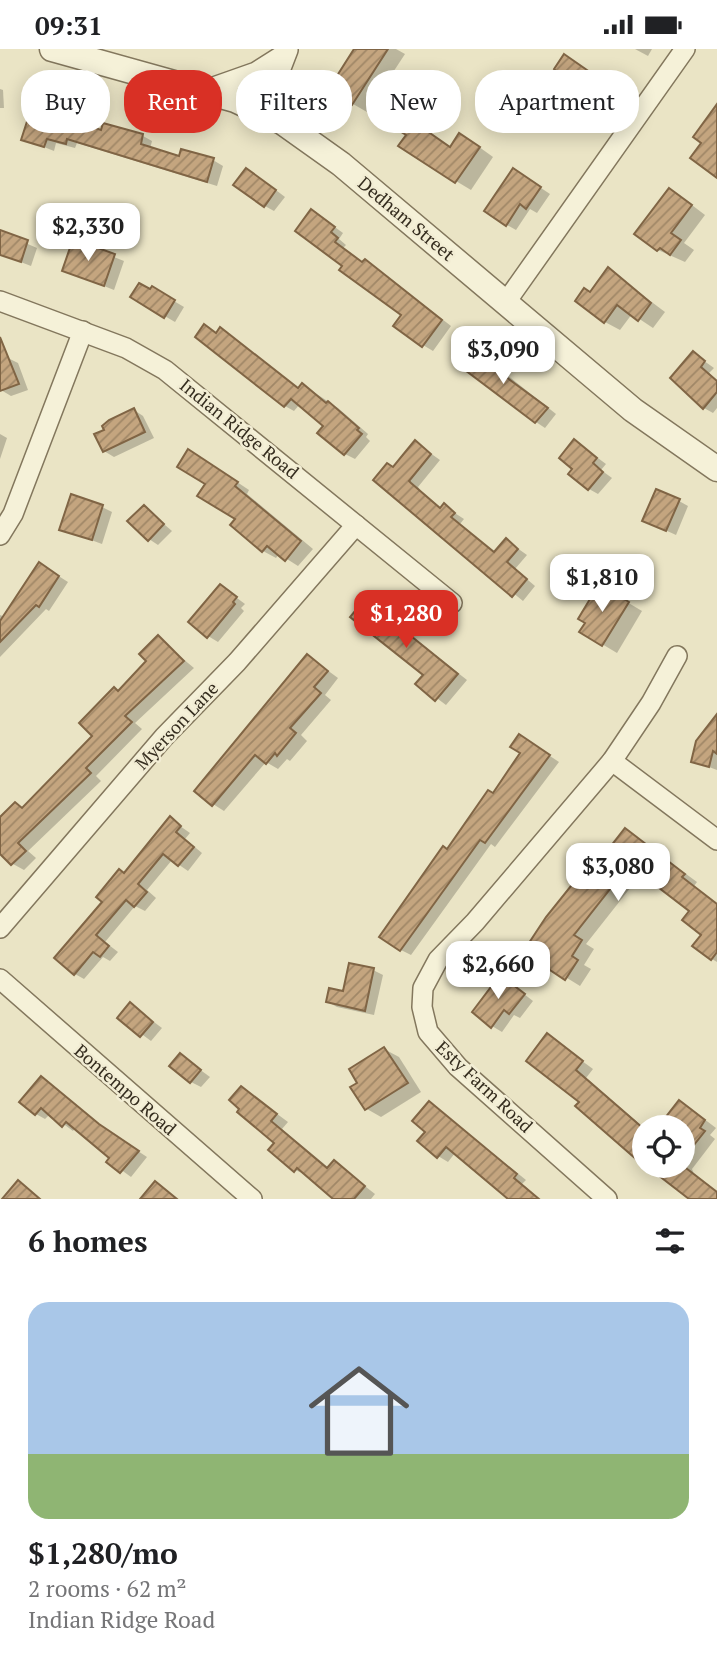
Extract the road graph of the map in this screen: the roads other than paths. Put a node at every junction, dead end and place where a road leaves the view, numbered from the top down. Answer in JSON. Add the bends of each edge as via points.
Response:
{"nodes":[{"id":1,"x":52,"y":49,"type":"edge"},
{"id":2,"x":685,"y":49,"type":"edge"},
{"id":3,"x":287,"y":51,"type":"edge"},
{"id":4,"x":130,"y":70,"type":"edge"},
{"id":5,"x":282,"y":70,"type":"edge"},
{"id":6,"x":222,"y":84,"type":"edge"},
{"id":7,"x":296,"y":133,"type":"edge"},
{"id":8,"x":0,"y":301,"type":"edge"},
{"id":9,"x":506,"y":302,"type":"junction"},
{"id":10,"x":83,"y":331,"type":"junction"},
{"id":11,"x":717,"y":469,"type":"edge"},
{"id":12,"x":356,"y":525,"type":"junction"},
{"id":13,"x":0,"y":535,"type":"edge"},
{"id":14,"x":452,"y":603,"type":"dead end"},
{"id":15,"x":677,"y":656,"type":"dead end"},
{"id":16,"x":612,"y":761,"type":"junction"},
{"id":17,"x":717,"y":840,"type":"edge"},
{"id":18,"x":0,"y":928,"type":"edge"},
{"id":19,"x":0,"y":979,"type":"edge"},
{"id":20,"x":252,"y":1199,"type":"edge"},
{"id":21,"x":607,"y":1199,"type":"edge"}],
"edges":[{"from":1,"to":4,"type":"street","name":"Dedham Street"},
{"from":2,"to":9,"type":"street"},
{"from":3,"to":5,"type":"street"},
{"from":3,"to":6,"type":"street","via":[[256,72]]},
{"from":7,"to":9,"type":"street","name":"Dedham Street","via":[[341,164]]},
{"from":8,"to":10,"type":"street","name":"Indian Ridge Road"},
{"from":9,"to":11,"type":"street","name":"Dedham Street","via":[[633,410]]},
{"from":10,"to":12,"type":"street","name":"Indian Ridge Road","via":[[165,370]]},
{"from":10,"to":13,"type":"street","via":[[13,514]]},
{"from":12,"to":14,"type":"street","name":"Indian Ridge Road"},
{"from":12,"to":18,"type":"street","name":"Myerson Lane","via":[[237,662],[164,737]]},
{"from":15,"to":16,"type":"street","name":"Esty Farm Road"},
{"from":16,"to":17,"type":"street"},
{"from":16,"to":21,"type":"street","name":"Esty Farm Road","via":[[438,960],[423,988],[422,1007],[428,1032],[458,1067]]},
{"from":19,"to":20,"type":"street","name":"Bontempo Road"}]}
